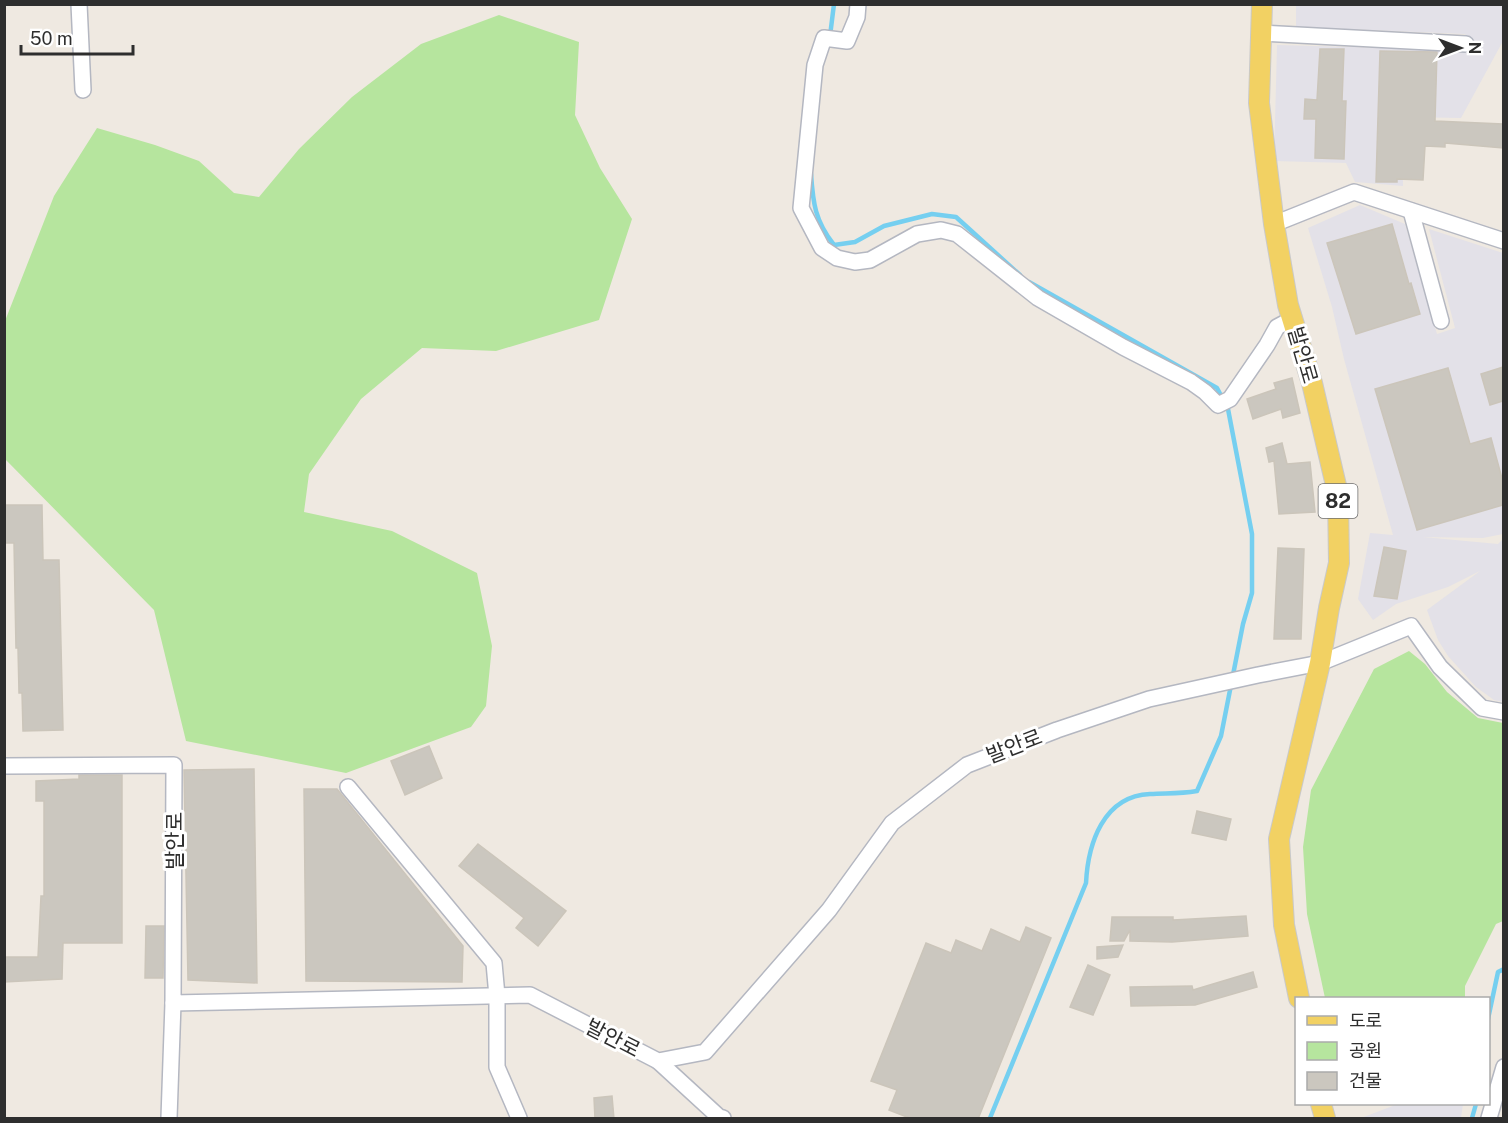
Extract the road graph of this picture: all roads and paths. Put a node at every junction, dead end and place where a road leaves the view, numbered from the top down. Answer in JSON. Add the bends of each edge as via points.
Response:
{"nodes":[{"id":1,"x":79,"y":4,"type":"edge"},
{"id":2,"x":858,"y":4,"type":"edge"},
{"id":3,"x":1262,"y":4,"type":"edge"},
{"id":4,"x":1260,"y":33,"type":"junction"},
{"id":5,"x":1466,"y":44,"type":"dead end"},
{"id":6,"x":83,"y":90,"type":"dead end"},
{"id":7,"x":1411,"y":211,"type":"junction"},
{"id":8,"x":1274,"y":224,"type":"junction"},
{"id":9,"x":1503,"y":241,"type":"edge"},
{"id":10,"x":1292,"y":319,"type":"junction"},
{"id":11,"x":1441,"y":321,"type":"dead end"},
{"id":12,"x":1320,"y":663,"type":"junction"},
{"id":13,"x":1503,"y":712,"type":"edge"},
{"id":14,"x":4,"y":766,"type":"edge"},
{"id":15,"x":348,"y":787,"type":"dead end"},
{"id":16,"x":497,"y":996,"type":"junction"},
{"id":17,"x":1299,"y":997,"type":"edge"},
{"id":18,"x":173,"y":1003,"type":"junction"},
{"id":19,"x":658,"y":1061,"type":"junction"},
{"id":20,"x":1503,"y":1067,"type":"edge"},
{"id":21,"x":170,"y":1119,"type":"edge"},
{"id":22,"x":519,"y":1119,"type":"edge"},
{"id":23,"x":723,"y":1119,"type":"edge"},
{"id":24,"x":1489,"y":1119,"type":"edge"}],
"edges":[{"from":1,"to":6,"type":"street"},
{"from":2,"to":10,"type":"street","via":[[847,41],[824,38],[815,65],[801,208],[822,248],[837,258],[855,262],[870,260],[917,234],[941,230],[957,234],[1038,298],[1224,402],[1277,327]]},
{"from":3,"to":4,"type":"main road","name":"발안로","number":"82"},
{"from":4,"to":5,"type":"street"},
{"from":4,"to":8,"type":"main road","name":"발안로","number":"82","via":[[1259,103]]},
{"from":7,"to":8,"type":"street","via":[[1354,192]]},
{"from":7,"to":9,"type":"street"},
{"from":7,"to":11,"type":"street"},
{"from":8,"to":10,"type":"main road","name":"발안로","number":"82"},
{"from":10,"to":12,"type":"main road","name":"발안로","number":"82","via":[[1312,383],[1338,494],[1340,563]]},
{"from":12,"to":13,"type":"street","name":"발안로","via":[[1411,626],[1440,668],[1482,708]]},
{"from":12,"to":17,"type":"main road","name":"발안로","number":"82","via":[[1279,839],[1284,925]]},
{"from":12,"to":19,"type":"street","name":"발안로","via":[[1149,699],[967,765],[892,823],[829,909],[705,1053]]},
{"from":14,"to":18,"type":"street","name":"발안로","via":[[174,765]]},
{"from":15,"to":16,"type":"street","via":[[494,963]]},
{"from":16,"to":18,"type":"street","name":"발안로"},
{"from":16,"to":19,"type":"street","name":"발안로","via":[[530,995]]},
{"from":16,"to":22,"type":"street","via":[[497,1066]]},
{"from":18,"to":21,"type":"street"},
{"from":19,"to":23,"type":"street"},
{"from":20,"to":24,"type":"street"}]}
